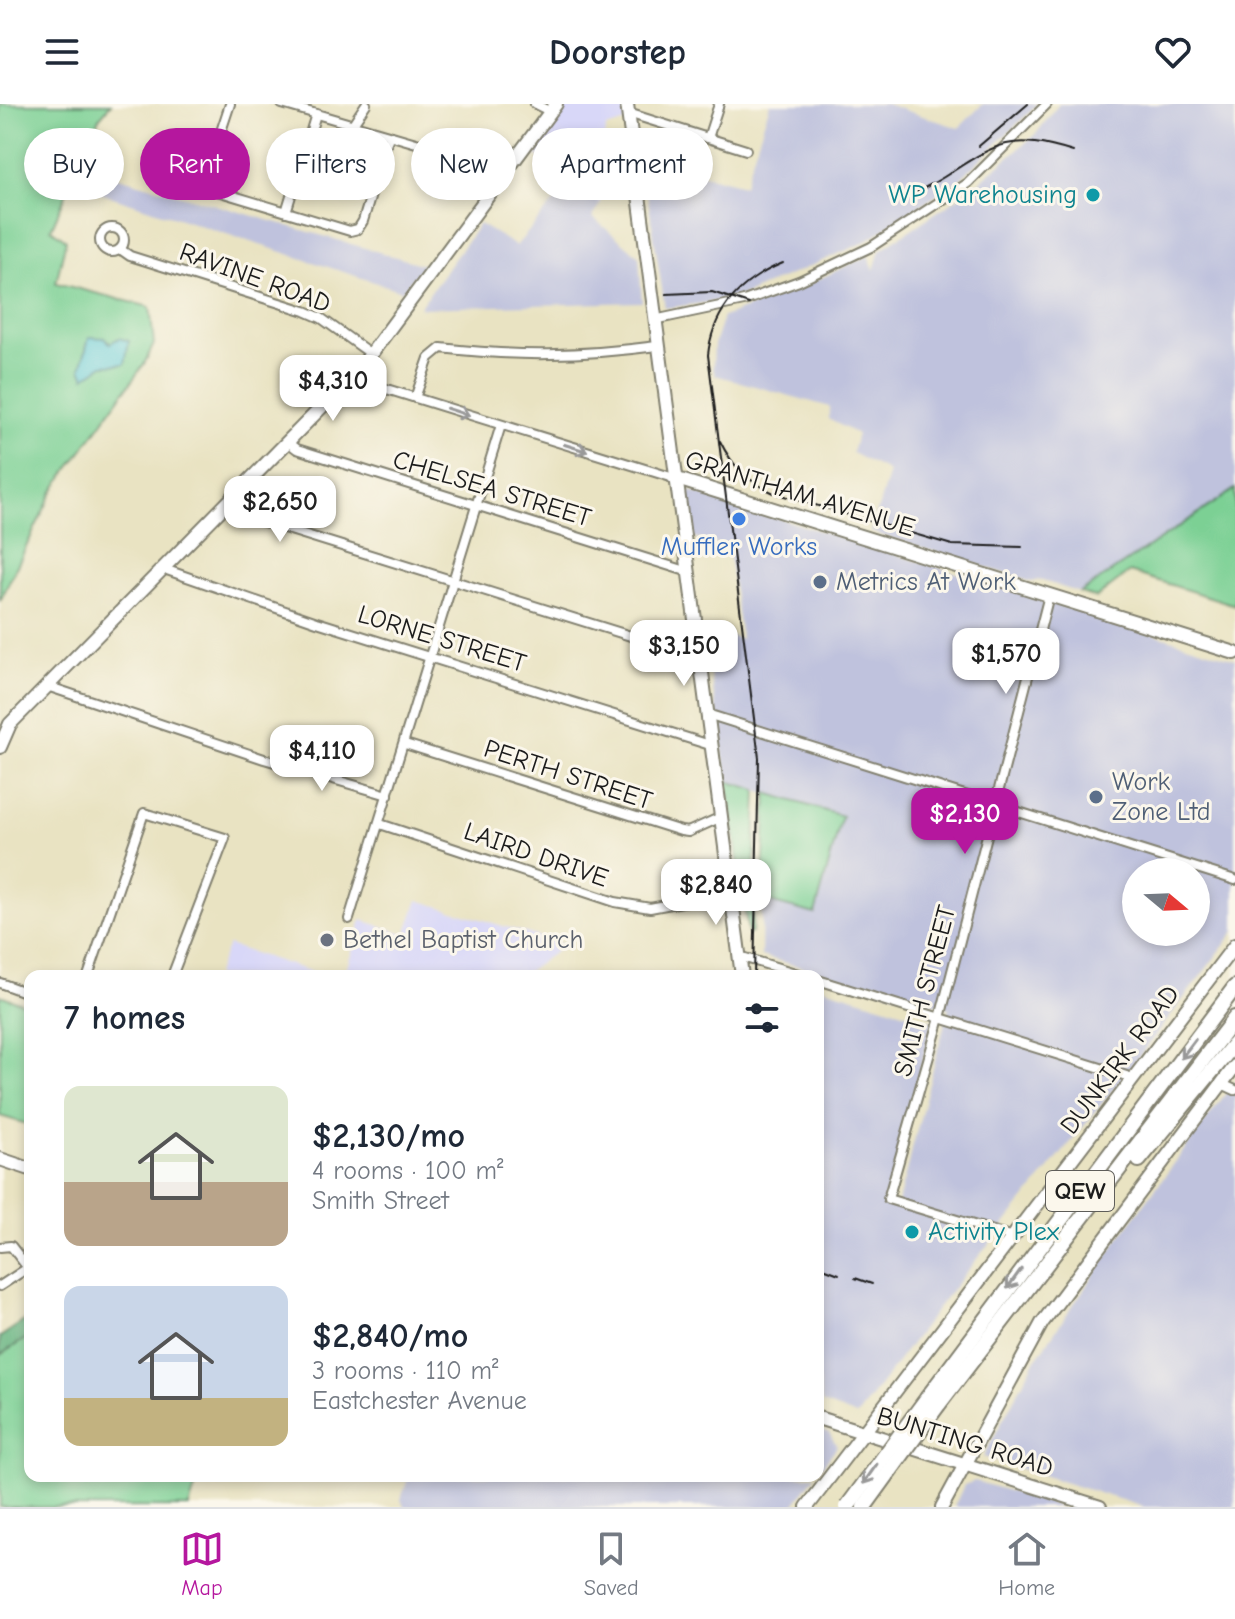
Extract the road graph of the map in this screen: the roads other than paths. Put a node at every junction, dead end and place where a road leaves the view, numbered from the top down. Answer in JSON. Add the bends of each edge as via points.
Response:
{"nodes":[{"id":1,"x":230,"y":104,"type":"edge"},
{"id":2,"x":282,"y":104,"type":"edge"},
{"id":3,"x":366,"y":104,"type":"edge"},
{"id":4,"x":535,"y":104,"type":"edge"},
{"id":5,"x":719,"y":104,"type":"edge"},
{"id":6,"x":1047,"y":104,"type":"edge"},
{"id":7,"x":553,"y":108,"type":"edge"},
{"id":8,"x":627,"y":108,"type":"edge"},
{"id":9,"x":316,"y":114,"type":"junction"},
{"id":10,"x":352,"y":125,"type":"junction"},
{"id":11,"x":362,"y":128,"type":"edge"},
{"id":12,"x":681,"y":128,"type":"edge"},
{"id":13,"x":711,"y":128,"type":"edge"},
{"id":14,"x":713,"y":140,"type":"edge"},
{"id":15,"x":746,"y":150,"type":"dead end"},
{"id":16,"x":516,"y":161,"type":"edge"},
{"id":17,"x":368,"y":200,"type":"edge"},
{"id":18,"x":487,"y":200,"type":"edge"},
{"id":19,"x":286,"y":212,"type":"junction"},
{"id":20,"x":120,"y":249,"type":"dead end"},
{"id":21,"x":654,"y":320,"type":"junction"},
{"id":22,"x":657,"y":346,"type":"junction"},
{"id":23,"x":371,"y":354,"type":"junction"},
{"id":24,"x":351,"y":378,"type":"junction"},
{"id":25,"x":415,"y":398,"type":"junction"},
{"id":26,"x":501,"y":425,"type":"junction"},
{"id":27,"x":288,"y":442,"type":"junction"},
{"id":28,"x":674,"y":478,"type":"junction"},
{"id":29,"x":476,"y":505,"type":"junction"},
{"id":30,"x":223,"y":509,"type":"junction"},
{"id":31,"x":164,"y":569,"type":"junction"},
{"id":32,"x":686,"y":571,"type":"junction"},
{"id":33,"x":452,"y":581,"type":"junction"},
{"id":34,"x":1049,"y":595,"type":"junction"},
{"id":35,"x":1235,"y":653,"type":"edge"},
{"id":36,"x":431,"y":656,"type":"junction"},
{"id":37,"x":698,"y":657,"type":"junction"},
{"id":38,"x":47,"y":686,"type":"junction"},
{"id":39,"x":706,"y":714,"type":"junction"},
{"id":40,"x":5,"y":722,"type":"edge"},
{"id":41,"x":405,"y":744,"type":"junction"},
{"id":42,"x":710,"y":745,"type":"junction"},
{"id":43,"x":0,"y":747,"type":"edge"},
{"id":44,"x":388,"y":795,"type":"junction"},
{"id":45,"x":995,"y":805,"type":"junction"},
{"id":46,"x":719,"y":818,"type":"junction"},
{"id":47,"x":380,"y":824,"type":"junction"},
{"id":48,"x":1235,"y":880,"type":"edge"},
{"id":49,"x":730,"y":893,"type":"junction"},
{"id":50,"x":349,"y":919,"type":"dead end"},
{"id":51,"x":1235,"y":945,"type":"edge"},
{"id":52,"x":739,"y":956,"type":"junction"},
{"id":53,"x":90,"y":970,"type":"edge"},
{"id":54,"x":174,"y":970,"type":"edge"},
{"id":55,"x":741,"y":970,"type":"edge"},
{"id":56,"x":785,"y":970,"type":"edge"},
{"id":57,"x":824,"y":982,"type":"edge"},
{"id":58,"x":0,"y":983,"type":"edge"},
{"id":59,"x":1234,"y":988,"type":"edge"},
{"id":60,"x":24,"y":992,"type":"edge"},
{"id":61,"x":940,"y":1018,"type":"junction"},
{"id":62,"x":1235,"y":1018,"type":"edge"},
{"id":63,"x":1235,"y":1043,"type":"edge"},
{"id":64,"x":1235,"y":1066,"type":"edge"},
{"id":65,"x":1133,"y":1078,"type":"junction"},
{"id":66,"x":1222,"y":1084,"type":"junction"},
{"id":67,"x":1235,"y":1090,"type":"edge"},
{"id":68,"x":0,"y":1159,"type":"edge"},
{"id":69,"x":24,"y":1167,"type":"edge"},
{"id":70,"x":1078,"y":1225,"type":"junction"},
{"id":71,"x":1013,"y":1237,"type":"junction"},
{"id":72,"x":0,"y":1247,"type":"edge"},
{"id":73,"x":24,"y":1261,"type":"edge"},
{"id":74,"x":24,"y":1270,"type":"edge"},
{"id":75,"x":0,"y":1273,"type":"edge"},
{"id":76,"x":2,"y":1285,"type":"edge"},
{"id":77,"x":933,"y":1401,"type":"junction"},
{"id":78,"x":824,"y":1420,"type":"edge"},
{"id":79,"x":861,"y":1434,"type":"junction"},
{"id":80,"x":966,"y":1465,"type":"junction"},
{"id":81,"x":807,"y":1507,"type":"edge"},
{"id":82,"x":847,"y":1507,"type":"edge"},
{"id":83,"x":864,"y":1507,"type":"edge"},
{"id":84,"x":942,"y":1507,"type":"edge"},
{"id":85,"x":1100,"y":1507,"type":"edge"}],
"edges":[{"from":1,"to":19,"type":"street","via":[[206,186]]},
{"from":2,"to":9,"type":"street"},
{"from":3,"to":10,"type":"street"},
{"from":4,"to":7,"type":"street"},
{"from":5,"to":13,"type":"street"},
{"from":6,"to":21,"type":"street","via":[[968,183],[871,247],[744,301]]},
{"from":7,"to":16,"type":"street"},
{"from":8,"to":12,"type":"street"},
{"from":8,"to":21,"type":"street"},
{"from":9,"to":10,"type":"street"},
{"from":9,"to":19,"type":"street"},
{"from":10,"to":11,"type":"street"},
{"from":14,"to":15,"type":"street"},
{"from":17,"to":19,"type":"street","via":[[358,229],[350,231]]},
{"from":18,"to":23,"type":"street"},
{"from":20,"to":23,"type":"street","name":"RAVINE ROAD","via":[[305,311]]},
{"from":21,"to":22,"type":"street"},
{"from":22,"to":25,"type":"street","via":[[580,356],[512,357],[441,348],[429,358]]},
{"from":22,"to":28,"type":"street"},
{"from":23,"to":24,"type":"street"},
{"from":24,"to":25,"type":"street","name":"GRANTHAM AVENUE"},
{"from":24,"to":27,"type":"street"},
{"from":25,"to":26,"type":"street","name":"GRANTHAM AVENUE","one_way":true},
{"from":26,"to":28,"type":"street","name":"GRANTHAM AVENUE","one_way":true},
{"from":26,"to":29,"type":"street"},
{"from":27,"to":29,"type":"street","name":"CHELSEA STREET"},
{"from":27,"to":30,"type":"street"},
{"from":28,"to":32,"type":"street"},
{"from":28,"to":34,"type":"street","name":"GRANTHAM AVENUE"},
{"from":29,"to":32,"type":"street","name":"CHELSEA STREET"},
{"from":29,"to":33,"type":"street"},
{"from":30,"to":31,"type":"street"},
{"from":30,"to":33,"type":"street"},
{"from":31,"to":36,"type":"street","name":"LORNE STREET"},
{"from":31,"to":38,"type":"street"},
{"from":32,"to":37,"type":"street"},
{"from":33,"to":36,"type":"street"},
{"from":33,"to":37,"type":"street"},
{"from":34,"to":35,"type":"street","name":"GRANTHAM AVENUE"},
{"from":34,"to":45,"type":"street","name":"SMITH STREET"},
{"from":36,"to":41,"type":"street"},
{"from":36,"to":42,"type":"street","name":"LORNE STREET"},
{"from":37,"to":39,"type":"street"},
{"from":38,"to":40,"type":"street"},
{"from":38,"to":44,"type":"street"},
{"from":39,"to":42,"type":"street"},
{"from":39,"to":45,"type":"street"},
{"from":40,"to":43,"type":"street"},
{"from":41,"to":44,"type":"street"},
{"from":41,"to":46,"type":"street","name":"PERTH STREET","via":[[681,831]]},
{"from":42,"to":46,"type":"street"},
{"from":44,"to":47,"type":"street"},
{"from":45,"to":48,"type":"street"},
{"from":45,"to":61,"type":"street","name":"SMITH STREET"},
{"from":46,"to":49,"type":"street"},
{"from":47,"to":49,"type":"street","name":"LAIRD DRIVE","via":[[615,902],[650,908]]},
{"from":47,"to":50,"type":"street"},
{"from":49,"to":52,"type":"street"},
{"from":51,"to":65,"type":"street","name":"DUNKIRK ROAD"},
{"from":52,"to":55,"type":"street"},
{"from":52,"to":56,"type":"street"},
{"from":53,"to":54,"type":"street","via":[[144,813],[225,838]]},
{"from":57,"to":61,"type":"street"},
{"from":58,"to":60,"type":"street"},
{"from":59,"to":77,"type":"highway","number":"QEW","one_way":true},
{"from":61,"to":65,"type":"street"},
{"from":61,"to":71,"type":"street","name":"SMITH STREET","via":[[888,1199]]},
{"from":62,"to":70,"type":"highway","number":"QEW"},
{"from":63,"to":70,"type":"highway"},
{"from":64,"to":66,"type":"street"},
{"from":65,"to":71,"type":"street","name":"DUNKIRK ROAD"},
{"from":66,"to":67,"type":"street"},
{"from":66,"to":80,"type":"street","via":[[1042,1323]]},
{"from":68,"to":69,"type":"street"},
{"from":70,"to":77,"type":"highway","number":"QEW"},
{"from":71,"to":79,"type":"street","name":"DUNKIRK ROAD"},
{"from":72,"to":73,"type":"street","via":[[11,1246]]},
{"from":74,"to":76,"type":"street"},
{"from":75,"to":76,"type":"street"},
{"from":77,"to":82,"type":"highway","number":"QEW","one_way":true,"bridge":true},
{"from":77,"to":83,"type":"highway","number":"QEW","bridge":true},
{"from":78,"to":79,"type":"street","name":"BUNTING ROAD"},
{"from":79,"to":80,"type":"street","name":"BUNTING ROAD"},
{"from":79,"to":81,"type":"street","name":"DUNKIRK ROAD"},
{"from":80,"to":84,"type":"street"},
{"from":80,"to":85,"type":"street","name":"BUNTING ROAD"}]}
